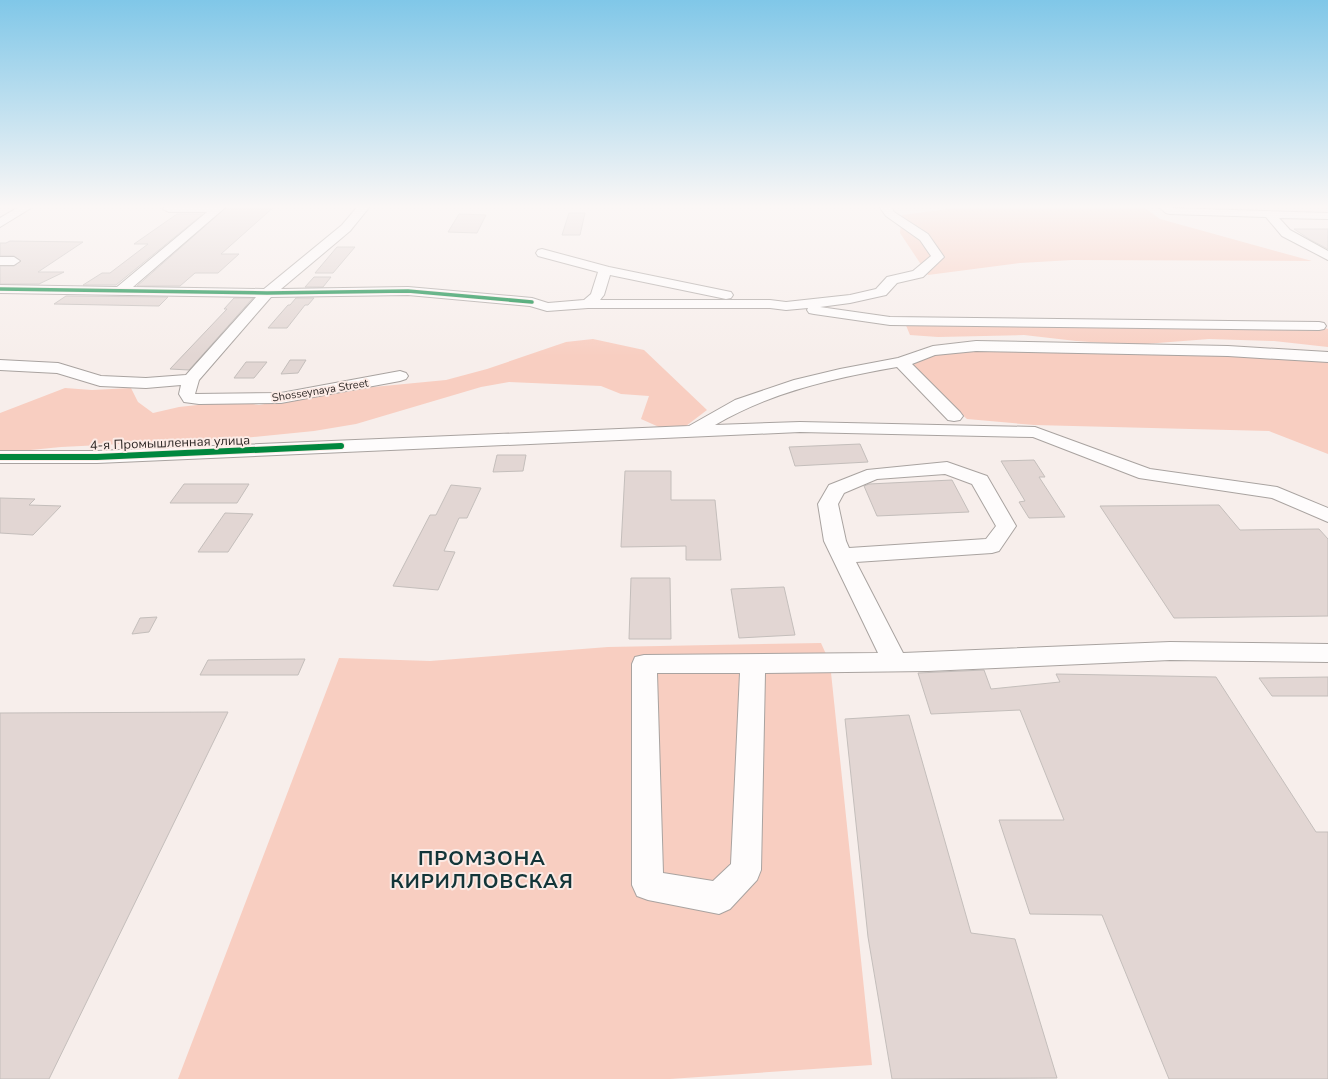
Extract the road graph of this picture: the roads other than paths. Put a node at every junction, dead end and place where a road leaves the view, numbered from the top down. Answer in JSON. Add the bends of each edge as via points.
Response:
{"nodes":[{"id":1,"x":162,"y":255,"type":"edge"},
{"id":2,"x":313,"y":255,"type":"edge"},
{"id":3,"x":554,"y":255,"type":"edge"},
{"id":4,"x":937,"y":255,"type":"edge"},
{"id":5,"x":0,"y":261,"type":"edge"},
{"id":6,"x":14,"y":261,"type":"dead end"},
{"id":7,"x":608,"y":271,"type":"junction"},
{"id":8,"x":0,"y":289,"type":"edge"},
{"id":9,"x":121,"y":290,"type":"junction"},
{"id":10,"x":267,"y":293,"type":"junction"},
{"id":11,"x":588,"y":304,"type":"junction"},
{"id":12,"x":770,"y":304,"type":"junction"},
{"id":13,"x":786,"y":306,"type":"junction"},
{"id":14,"x":1319,"y":326,"type":"dead end"},
{"id":15,"x":1328,"y":357,"type":"edge"},
{"id":16,"x":901,"y":362,"type":"junction"},
{"id":17,"x":0,"y":364,"type":"edge"},
{"id":18,"x":400,"y":376,"type":"dead end"},
{"id":19,"x":191,"y":379,"type":"junction"},
{"id":20,"x":954,"y":416,"type":"dead end"},
{"id":21,"x":692,"y":431,"type":"junction"},
{"id":22,"x":0,"y":457,"type":"edge"},
{"id":23,"x":1328,"y":516,"type":"edge"},
{"id":24,"x":842,"y":556,"type":"junction"},
{"id":25,"x":1328,"y":653,"type":"edge"},
{"id":26,"x":896,"y":662,"type":"junction"},
{"id":27,"x":753,"y":663,"type":"junction"}],
"edges":[{"from":1,"to":9,"type":"street"},
{"from":2,"to":10,"type":"street"},
{"from":3,"to":7,"type":"street"},
{"from":4,"to":13,"type":"street","via":[[918,274],[892,280],[881,292],[850,299]]},
{"from":5,"to":6,"type":"street"},
{"from":7,"to":11,"type":"street","via":[[604,274],[597,295]]},
{"from":7,"to":12,"type":"street"},
{"from":8,"to":9,"type":"street"},
{"from":9,"to":10,"type":"street"},
{"from":10,"to":11,"type":"street","via":[[408,291],[532,302],[547,307]]},
{"from":10,"to":19,"type":"street"},
{"from":11,"to":12,"type":"street"},
{"from":12,"to":13,"type":"street"},
{"from":13,"to":14,"type":"street","via":[[890,321]]},
{"from":15,"to":16,"type":"street","via":[[1228,351],[976,346],[933,351]]},
{"from":16,"to":20,"type":"street"},
{"from":16,"to":21,"type":"street","via":[[844,371],[804,383],[741,404]]},
{"from":17,"to":19,"type":"street","via":[[58,368],[100,381],[146,383]]},
{"from":18,"to":19,"type":"street","name":"Shosseynaya Street","via":[[281,398],[228,400],[190,398],[187,394]]},
{"from":21,"to":22,"type":"street","name":"4-я Промышленная улица","via":[[97,457]]},
{"from":21,"to":23,"type":"street","name":"4-я Промышленная улица","via":[[800,427],[1035,432],[1146,474],[1277,493]]},
{"from":24,"to":24,"type":"street","via":[[992,546],[1006,526],[980,480],[947,468],[874,474],[836,488],[828,504],[835,541]]},
{"from":24,"to":26,"type":"street"},
{"from":25,"to":26,"type":"street","via":[[1170,651]]},
{"from":26,"to":27,"type":"street"},
{"from":27,"to":27,"type":"street","via":[[644,664],[648,885],[719,898],[746,870]]}]}
